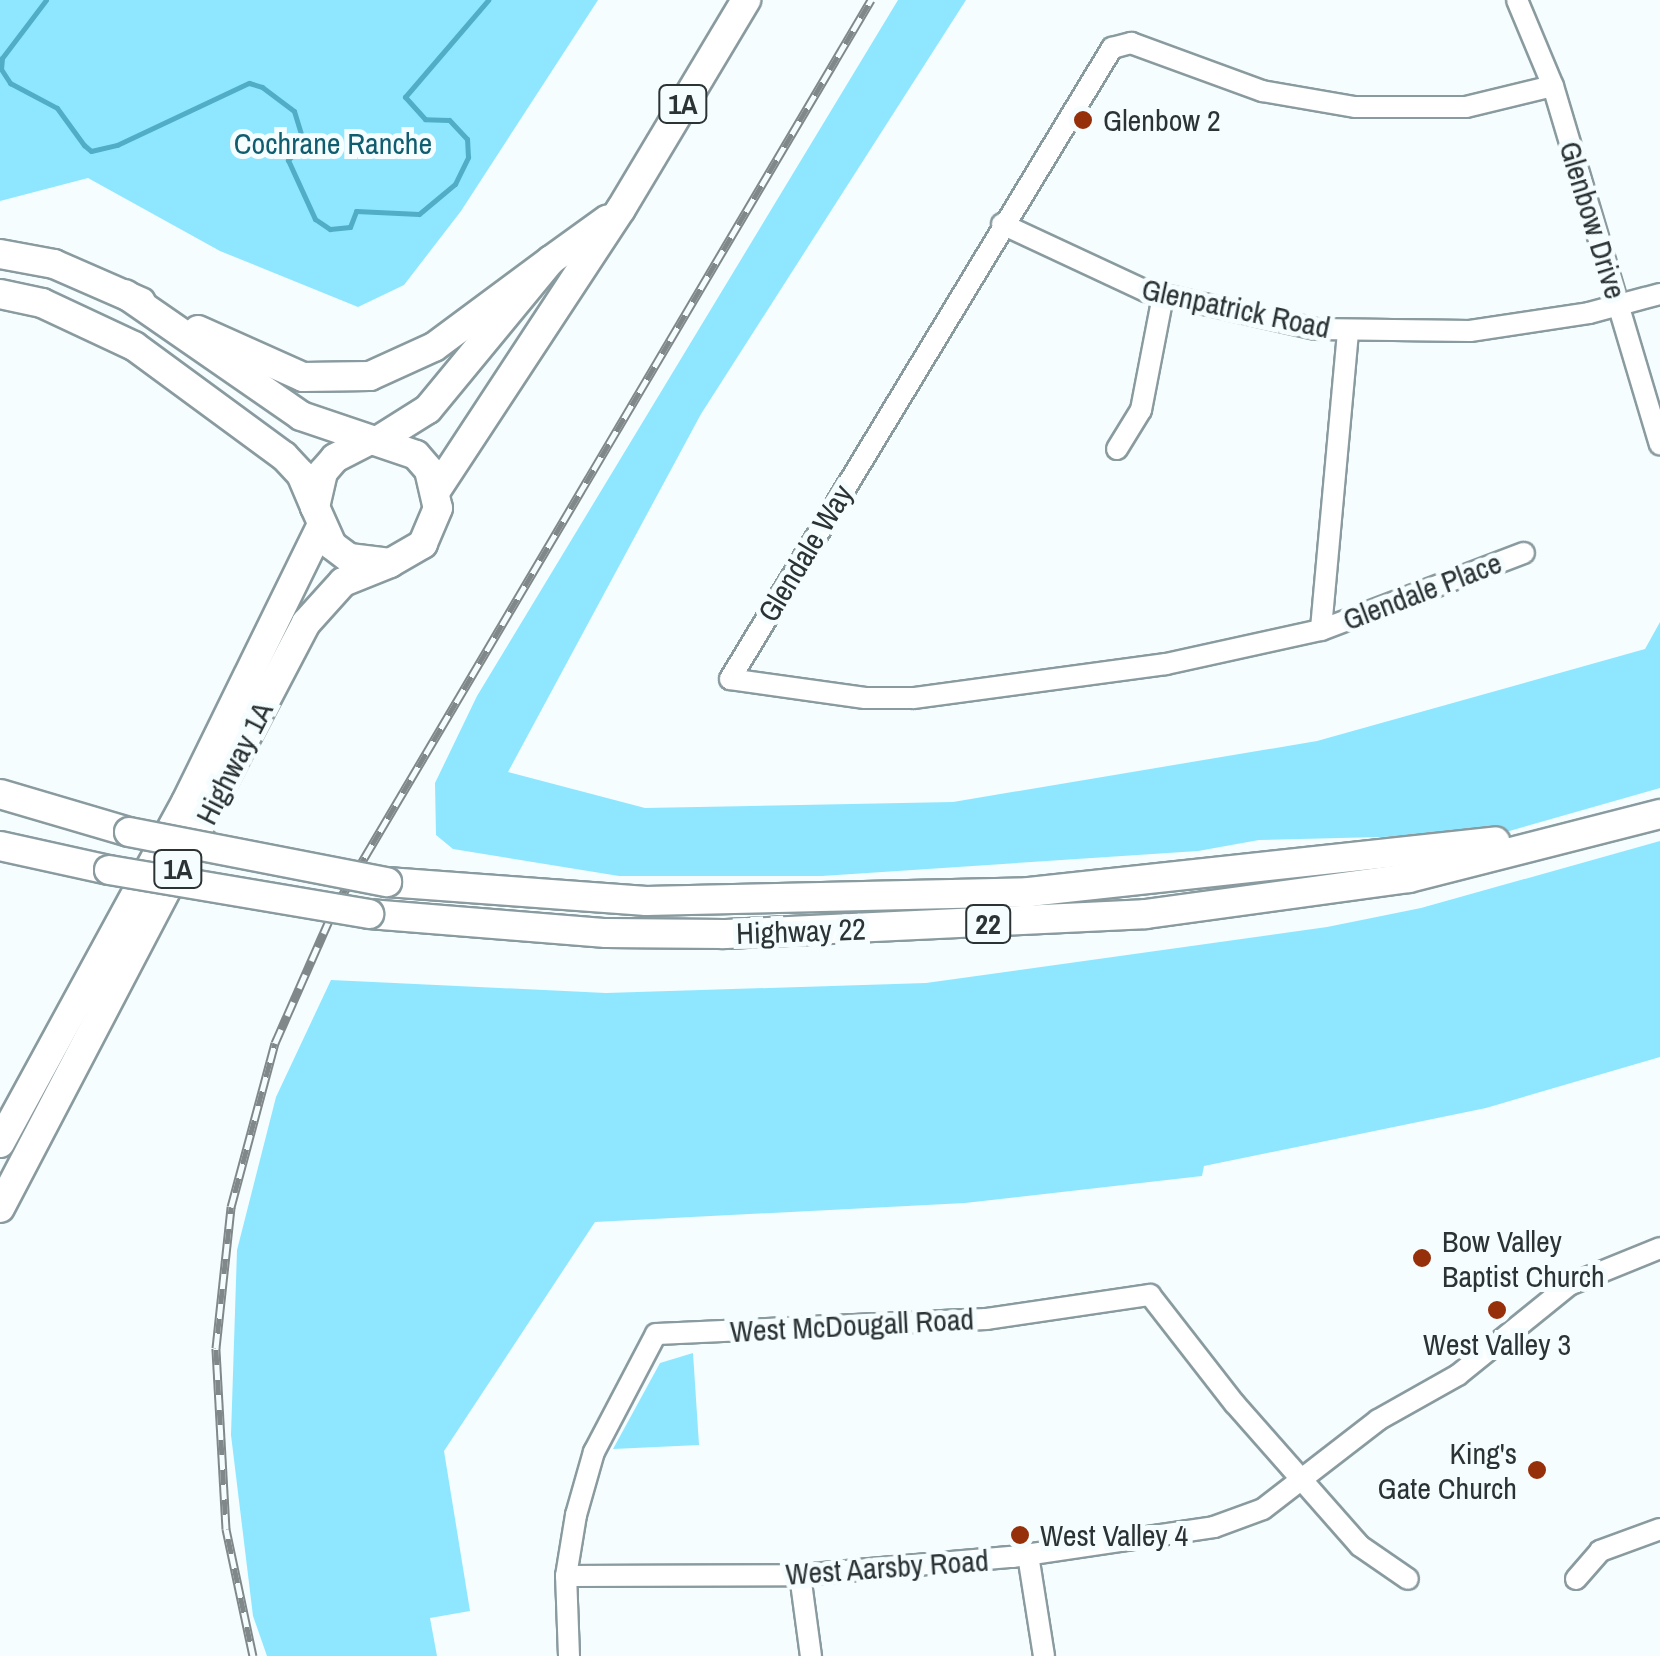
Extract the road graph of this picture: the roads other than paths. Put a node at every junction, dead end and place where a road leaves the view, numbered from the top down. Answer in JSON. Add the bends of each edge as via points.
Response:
{"nodes":[{"id":1,"x":746,"y":0,"type":"edge"},
{"id":2,"x":1518,"y":0,"type":"edge"},
{"id":3,"x":1553,"y":86,"type":"junction"},
{"id":4,"x":621,"y":209,"type":"junction"},
{"id":5,"x":1002,"y":224,"type":"junction"},
{"id":6,"x":0,"y":254,"type":"edge"},
{"id":7,"x":551,"y":260,"type":"junction"},
{"id":8,"x":0,"y":294,"type":"edge"},
{"id":9,"x":125,"y":294,"type":"junction"},
{"id":10,"x":1660,"y":294,"type":"edge"},
{"id":11,"x":1163,"y":296,"type":"junction"},
{"id":12,"x":1618,"y":306,"type":"junction"},
{"id":13,"x":1348,"y":332,"type":"junction"},
{"id":14,"x":372,"y":441,"type":"junction"},
{"id":15,"x":1660,"y":444,"type":"edge"},
{"id":16,"x":1117,"y":449,"type":"dead end"},
{"id":17,"x":437,"y":489,"type":"junction"},
{"id":18,"x":318,"y":517,"type":"junction"},
{"id":19,"x":1524,"y":553,"type":"dead end"},
{"id":20,"x":390,"y":563,"type":"junction"},
{"id":21,"x":1321,"y":630,"type":"junction"},
{"id":22,"x":0,"y":793,"type":"edge"},
{"id":23,"x":1660,"y":814,"type":"edge"},
{"id":24,"x":1600,"y":829,"type":"junction"},
{"id":25,"x":0,"y":846,"type":"edge"},
{"id":26,"x":0,"y":1143,"type":"edge"},
{"id":27,"x":0,"y":1208,"type":"edge"},
{"id":28,"x":1660,"y":1248,"type":"edge"},
{"id":29,"x":1301,"y":1478,"type":"junction"},
{"id":30,"x":1660,"y":1529,"type":"edge"},
{"id":31,"x":1028,"y":1555,"type":"junction"},
{"id":32,"x":800,"y":1575,"type":"junction"},
{"id":33,"x":566,"y":1576,"type":"junction"},
{"id":34,"x":1408,"y":1578,"type":"dead end"},
{"id":35,"x":1576,"y":1579,"type":"dead end"},
{"id":36,"x":569,"y":1656,"type":"edge"},
{"id":37,"x":810,"y":1656,"type":"edge"},
{"id":38,"x":1044,"y":1656,"type":"edge"}],
"edges":[{"from":1,"to":4,"type":"main road","number":"1A"},
{"from":2,"to":3,"type":"street","name":"Glenbow Drive"},
{"from":3,"to":5,"type":"street","name":"Glendale Way","via":[[1466,107],[1355,107],[1262,90],[1124,43],[1104,56]]},
{"from":3,"to":12,"type":"street","name":"Glenbow Drive"},
{"from":4,"to":7,"type":"main road","number":"1A"},
{"from":4,"to":17,"type":"main road","number":"1A"},
{"from":5,"to":11,"type":"street","name":"Glenpatrick Road","via":[[1064,258]]},
{"from":5,"to":21,"type":"street","name":"Glendale Way","via":[[730,679],[913,698],[1166,664]]},
{"from":6,"to":9,"type":"main road","via":[[54,264]]},
{"from":7,"to":9,"type":"main road","via":[[434,346],[370,376],[336,380],[261,362]]},
{"from":7,"to":14,"type":"main road","number":"1A","via":[[448,388]]},
{"from":8,"to":18,"type":"main road","via":[[42,303],[134,346],[284,456]]},
{"from":9,"to":14,"type":"main road","via":[[301,416]]},
{"from":10,"to":12,"type":"street","name":"Glenpatrick Road"},
{"from":11,"to":13,"type":"street","name":"Glenpatrick Road"},
{"from":11,"to":16,"type":"street","via":[[1141,410]]},
{"from":12,"to":13,"type":"street","name":"Glenpatrick Road","via":[[1470,331]]},
{"from":12,"to":15,"type":"street","name":"Glenbow Drive"},
{"from":13,"to":21,"type":"street"},
{"from":14,"to":17,"type":"main road","via":[[416,454]]},
{"from":14,"to":18,"type":"main road","via":[[349,448],[323,472]]},
{"from":17,"to":20,"type":"main road","via":[[434,527],[408,556]]},
{"from":18,"to":20,"type":"main road","via":[[349,558]]},
{"from":18,"to":26,"type":"main road","name":"Highway 1A","number":"1A","via":[[186,802]]},
{"from":19,"to":21,"type":"street","name":"Glendale Place"},
{"from":20,"to":27,"type":"main road","name":"Highway 1A","number":"1A","via":[[343,582],[306,623]]},
{"from":22,"to":24,"type":"main road","name":"Highway 22","number":"22","bridge":true,"via":[[129,832],[387,882],[646,901],[1029,892]]},
{"from":23,"to":24,"type":"main road","name":"Highway 22","number":"22"},
{"from":24,"to":25,"type":"main road","name":"Highway 22","number":"22","bridge":true,"via":[[1410,878],[1146,914],[724,934],[606,933],[369,914]]},
{"from":28,"to":29,"type":"street","name":"West Aarsby Road","via":[[1569,1284],[1458,1375],[1378,1420]]},
{"from":29,"to":31,"type":"street","name":"West Aarsby Road","via":[[1263,1509],[1214,1527]]},
{"from":29,"to":33,"type":"street","name":"West McDougall Road","via":[[1150,1294],[987,1319],[656,1334],[594,1452]]},
{"from":29,"to":34,"type":"street","via":[[1360,1546]]},
{"from":30,"to":35,"type":"street","via":[[1626,1536],[1600,1551]]},
{"from":31,"to":32,"type":"street","name":"West Aarsby Road"},
{"from":31,"to":38,"type":"street"},
{"from":32,"to":33,"type":"street","name":"West Aarsby Road"},
{"from":32,"to":37,"type":"street"},
{"from":33,"to":36,"type":"street","name":"West McDougall Road"}]}
